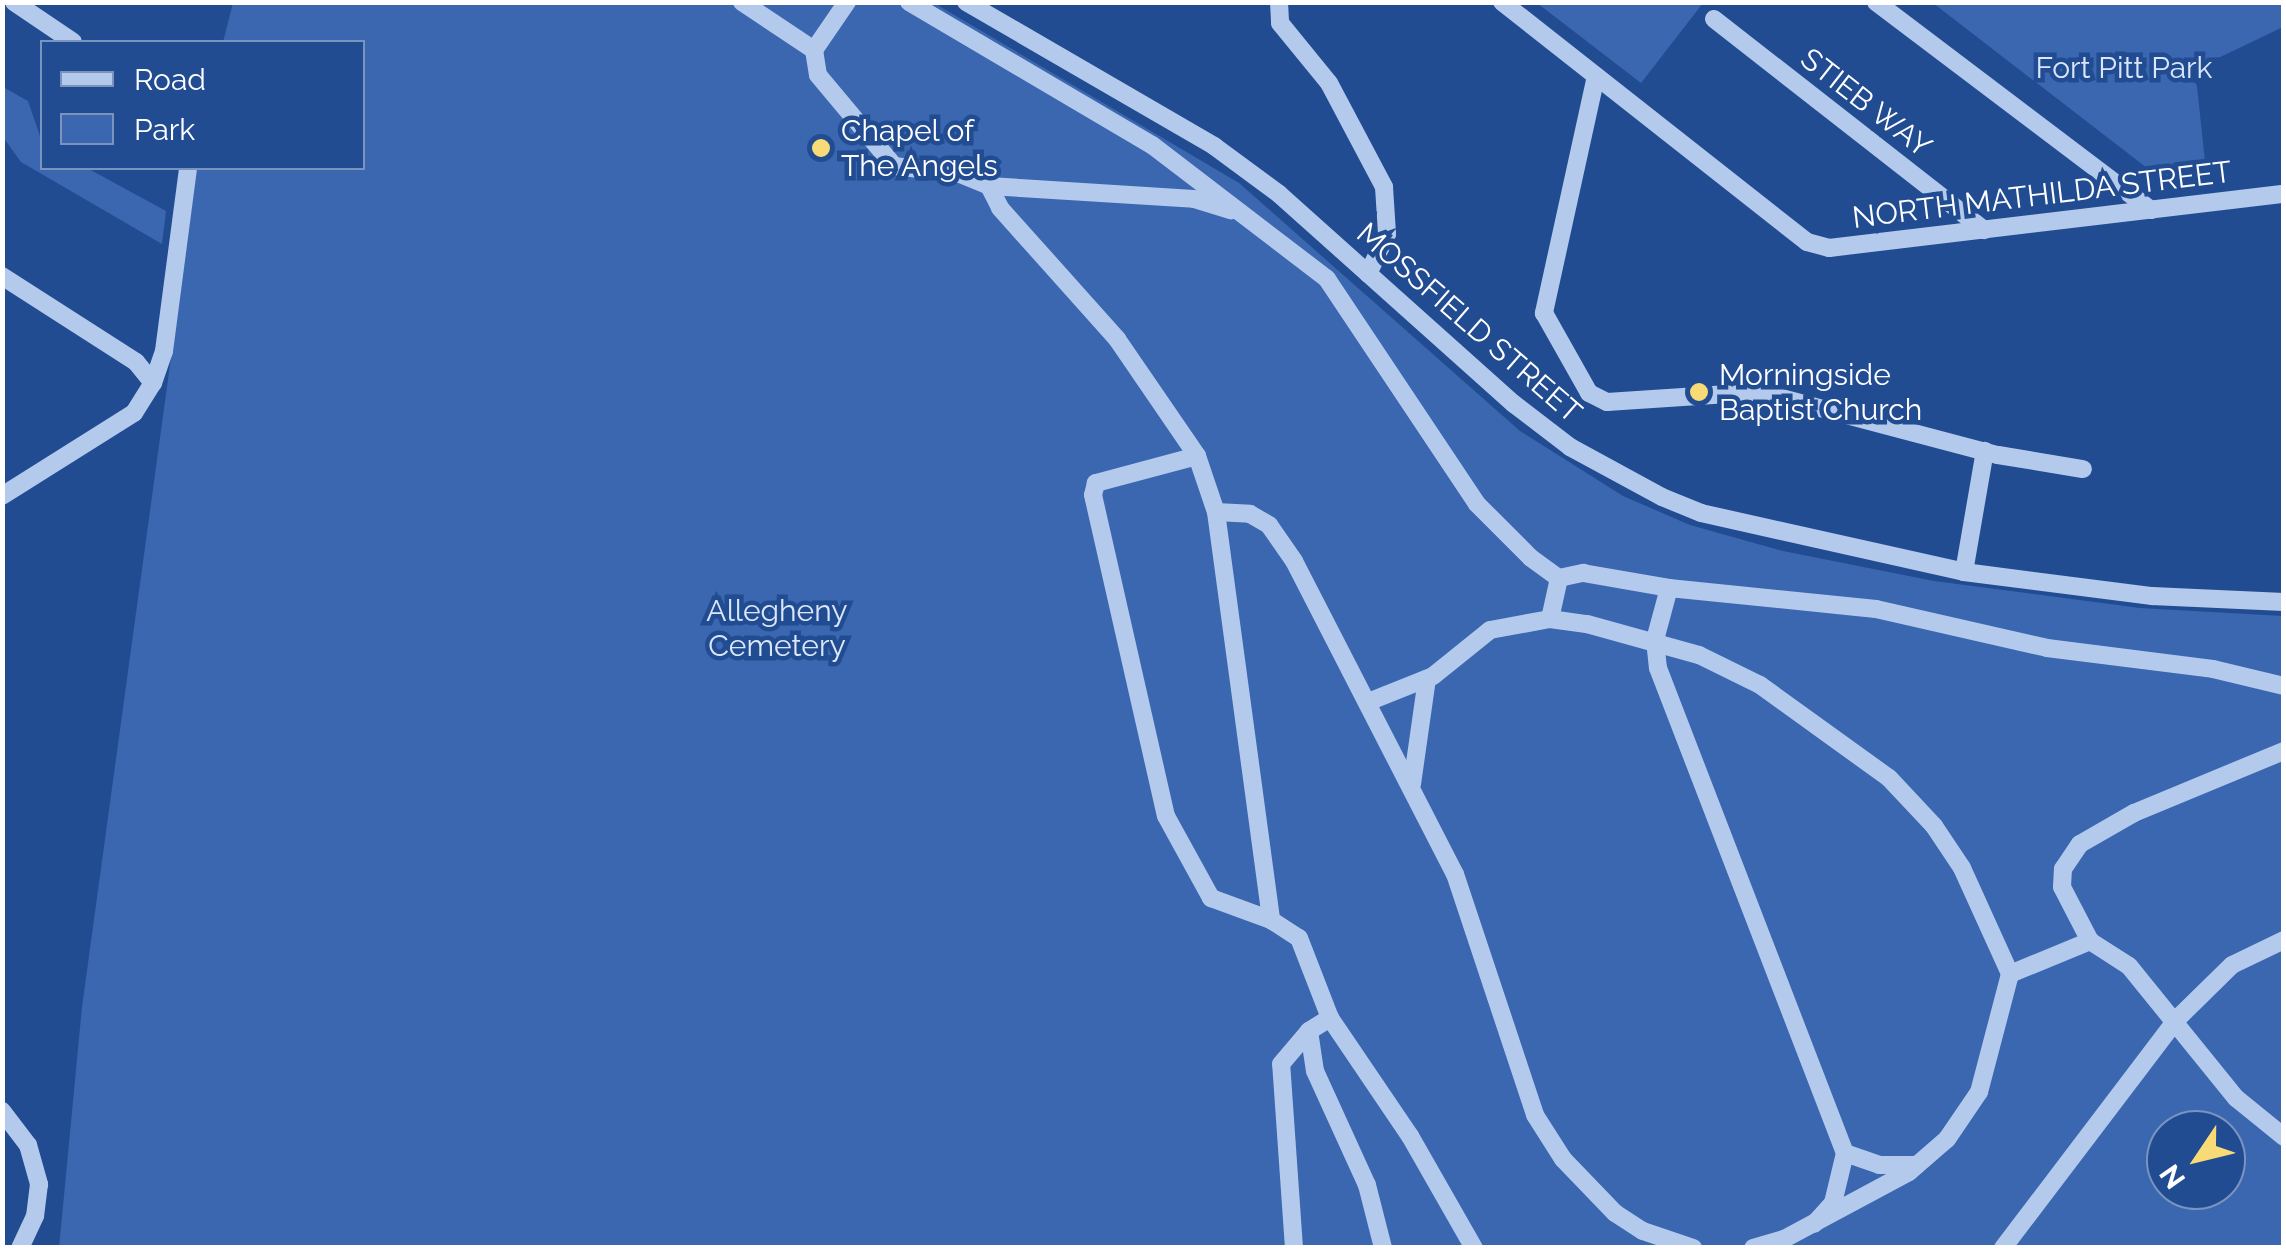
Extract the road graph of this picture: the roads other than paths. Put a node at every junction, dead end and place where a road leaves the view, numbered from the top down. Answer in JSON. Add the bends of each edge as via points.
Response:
{"nodes":[{"id":1,"x":14,"y":2,"type":"edge"},
{"id":2,"x":742,"y":2,"type":"edge"},
{"id":3,"x":847,"y":2,"type":"edge"},
{"id":4,"x":910,"y":2,"type":"edge"},
{"id":5,"x":966,"y":2,"type":"edge"},
{"id":6,"x":1280,"y":2,"type":"edge"},
{"id":7,"x":1502,"y":2,"type":"edge"},
{"id":8,"x":1876,"y":2,"type":"edge"},
{"id":9,"x":1714,"y":20,"type":"dead end"},
{"id":10,"x":70,"y":40,"type":"edge"},
{"id":11,"x":814,"y":50,"type":"junction"},
{"id":12,"x":1596,"y":76,"type":"junction"},
{"id":13,"x":188,"y":170,"type":"edge"},
{"id":14,"x":990,"y":186,"type":"junction"},
{"id":15,"x":2284,"y":194,"type":"edge"},
{"id":16,"x":2150,"y":210,"type":"junction"},
{"id":17,"x":1263,"y":227,"type":"junction"},
{"id":18,"x":1984,"y":230,"type":"junction"},
{"id":19,"x":1368,"y":274,"type":"junction"},
{"id":20,"x":2,"y":276,"type":"edge"},
{"id":21,"x":153,"y":384,"type":"junction"},
{"id":22,"x":1985,"y":451,"type":"junction"},
{"id":23,"x":1197,"y":456,"type":"junction"},
{"id":24,"x":2083,"y":469,"type":"dead end"},
{"id":25,"x":2,"y":496,"type":"edge"},
{"id":26,"x":1216,"y":512,"type":"junction"},
{"id":27,"x":1964,"y":572,"type":"junction"},
{"id":28,"x":1559,"y":578,"type":"junction"},
{"id":29,"x":1669,"y":588,"type":"junction"},
{"id":30,"x":2284,"y":602,"type":"edge"},
{"id":31,"x":1550,"y":619,"type":"junction"},
{"id":32,"x":1656,"y":640,"type":"junction"},
{"id":33,"x":1427,"y":678,"type":"junction"},
{"id":34,"x":2284,"y":686,"type":"edge"},
{"id":35,"x":1368,"y":702,"type":"junction"},
{"id":36,"x":2284,"y":751,"type":"edge"},
{"id":37,"x":1412,"y":784,"type":"junction"},
{"id":38,"x":1272,"y":920,"type":"junction"},
{"id":39,"x":2090,"y":940,"type":"junction"},
{"id":40,"x":2284,"y":940,"type":"edge"},
{"id":41,"x":2010,"y":974,"type":"junction"},
{"id":42,"x":1330,"y":1018,"type":"junction"},
{"id":43,"x":2176,"y":1020,"type":"junction"},
{"id":44,"x":1309,"y":1030,"type":"junction"},
{"id":45,"x":2,"y":1111,"type":"edge"},
{"id":46,"x":2284,"y":1137,"type":"edge"},
{"id":47,"x":1845,"y":1152,"type":"junction"},
{"id":48,"x":1918,"y":1165,"type":"junction"},
{"id":49,"x":1814,"y":1224,"type":"junction"},
{"id":50,"x":20,"y":1248,"type":"edge"},
{"id":51,"x":1294,"y":1248,"type":"edge"},
{"id":52,"x":1384,"y":1248,"type":"edge"},
{"id":53,"x":1474,"y":1248,"type":"edge"},
{"id":54,"x":1692,"y":1248,"type":"edge"},
{"id":55,"x":1753,"y":1248,"type":"edge"},
{"id":56,"x":2004,"y":1248,"type":"edge"}],
"edges":[{"from":1,"to":10,"type":"street"},
{"from":2,"to":11,"type":"street"},
{"from":3,"to":11,"type":"street"},
{"from":4,"to":17,"type":"street","via":[[1152,145]]},
{"from":5,"to":19,"type":"street","name":"MOSSFIELD STREET","via":[[1214,146]]},
{"from":6,"to":19,"type":"street","via":[[1280,23],[1329,83],[1384,187],[1387,234]]},
{"from":7,"to":12,"type":"street"},
{"from":8,"to":16,"type":"street"},
{"from":9,"to":18,"type":"street","name":"STIEB WAY"},
{"from":11,"to":14,"type":"street","via":[[818,75],[894,166],[960,174]]},
{"from":12,"to":18,"type":"street","name":"NORTH MATHILDA STREET","via":[[1807,242],[1829,248]]},
{"from":12,"to":22,"type":"street","via":[[1544,313],[1589,393],[1608,402],[1758,392]]},
{"from":13,"to":21,"type":"street","via":[[164,351]]},
{"from":14,"to":17,"type":"street","via":[[1194,198]]},
{"from":14,"to":23,"type":"street","via":[[1000,208],[1117,340]]},
{"from":15,"to":16,"type":"street","name":"NORTH MATHILDA STREET"},
{"from":16,"to":18,"type":"street","name":"NORTH MATHILDA STREET"},
{"from":17,"to":28,"type":"street","via":[[1327,279],[1500,534]]},
{"from":19,"to":27,"type":"street","name":"MOSSFIELD STREET","via":[[1514,404],[1630,482],[1701,514]]},
{"from":20,"to":21,"type":"street","via":[[136,362]]},
{"from":21,"to":25,"type":"street","via":[[134,413]]},
{"from":22,"to":24,"type":"street"},
{"from":22,"to":27,"type":"street"},
{"from":23,"to":26,"type":"street"},
{"from":23,"to":38,"type":"street","via":[[1096,483],[1092,494],[1166,816],[1211,898]]},
{"from":26,"to":35,"type":"street","via":[[1250,514],[1269,525]]},
{"from":26,"to":38,"type":"street"},
{"from":27,"to":30,"type":"street","name":"MOSSFIELD STREET","via":[[2152,596]]},
{"from":28,"to":29,"type":"street","via":[[1584,573]]},
{"from":28,"to":31,"type":"street"},
{"from":29,"to":32,"type":"street"},
{"from":29,"to":34,"type":"street","via":[[1876,610],[2047,648],[2213,669]]},
{"from":31,"to":32,"type":"street"},
{"from":31,"to":33,"type":"street","via":[[1490,630]]},
{"from":32,"to":41,"type":"street","via":[[1760,686],[1888,778],[1934,826],[1962,868]]},
{"from":32,"to":47,"type":"street","via":[[1658,668]]},
{"from":33,"to":35,"type":"street"},
{"from":33,"to":37,"type":"street"},
{"from":35,"to":37,"type":"street"},
{"from":36,"to":39,"type":"street","via":[[2134,813],[2080,844],[2063,870],[2062,886]]},
{"from":37,"to":54,"type":"street","via":[[1455,874],[1535,1114],[1588,1191],[1642,1231]]},
{"from":38,"to":42,"type":"street","via":[[1299,938]]},
{"from":39,"to":41,"type":"street"},
{"from":39,"to":43,"type":"street","via":[[2128,966]]},
{"from":40,"to":43,"type":"street","via":[[2232,965]]},
{"from":41,"to":48,"type":"street","via":[[1979,1092],[1947,1139]]},
{"from":42,"to":44,"type":"street"},
{"from":42,"to":53,"type":"street","via":[[1410,1136]]},
{"from":43,"to":46,"type":"street","via":[[2236,1098]]},
{"from":43,"to":56,"type":"street"},
{"from":44,"to":51,"type":"street","via":[[1281,1064]]},
{"from":44,"to":52,"type":"street","via":[[1320,1086],[1367,1184]]},
{"from":45,"to":50,"type":"street","via":[[28,1145],[38,1184],[36,1216]]},
{"from":47,"to":48,"type":"street","via":[[1879,1165]]},
{"from":47,"to":49,"type":"street","via":[[1833,1203]]},
{"from":48,"to":49,"type":"street"},
{"from":49,"to":55,"type":"street"}]}
